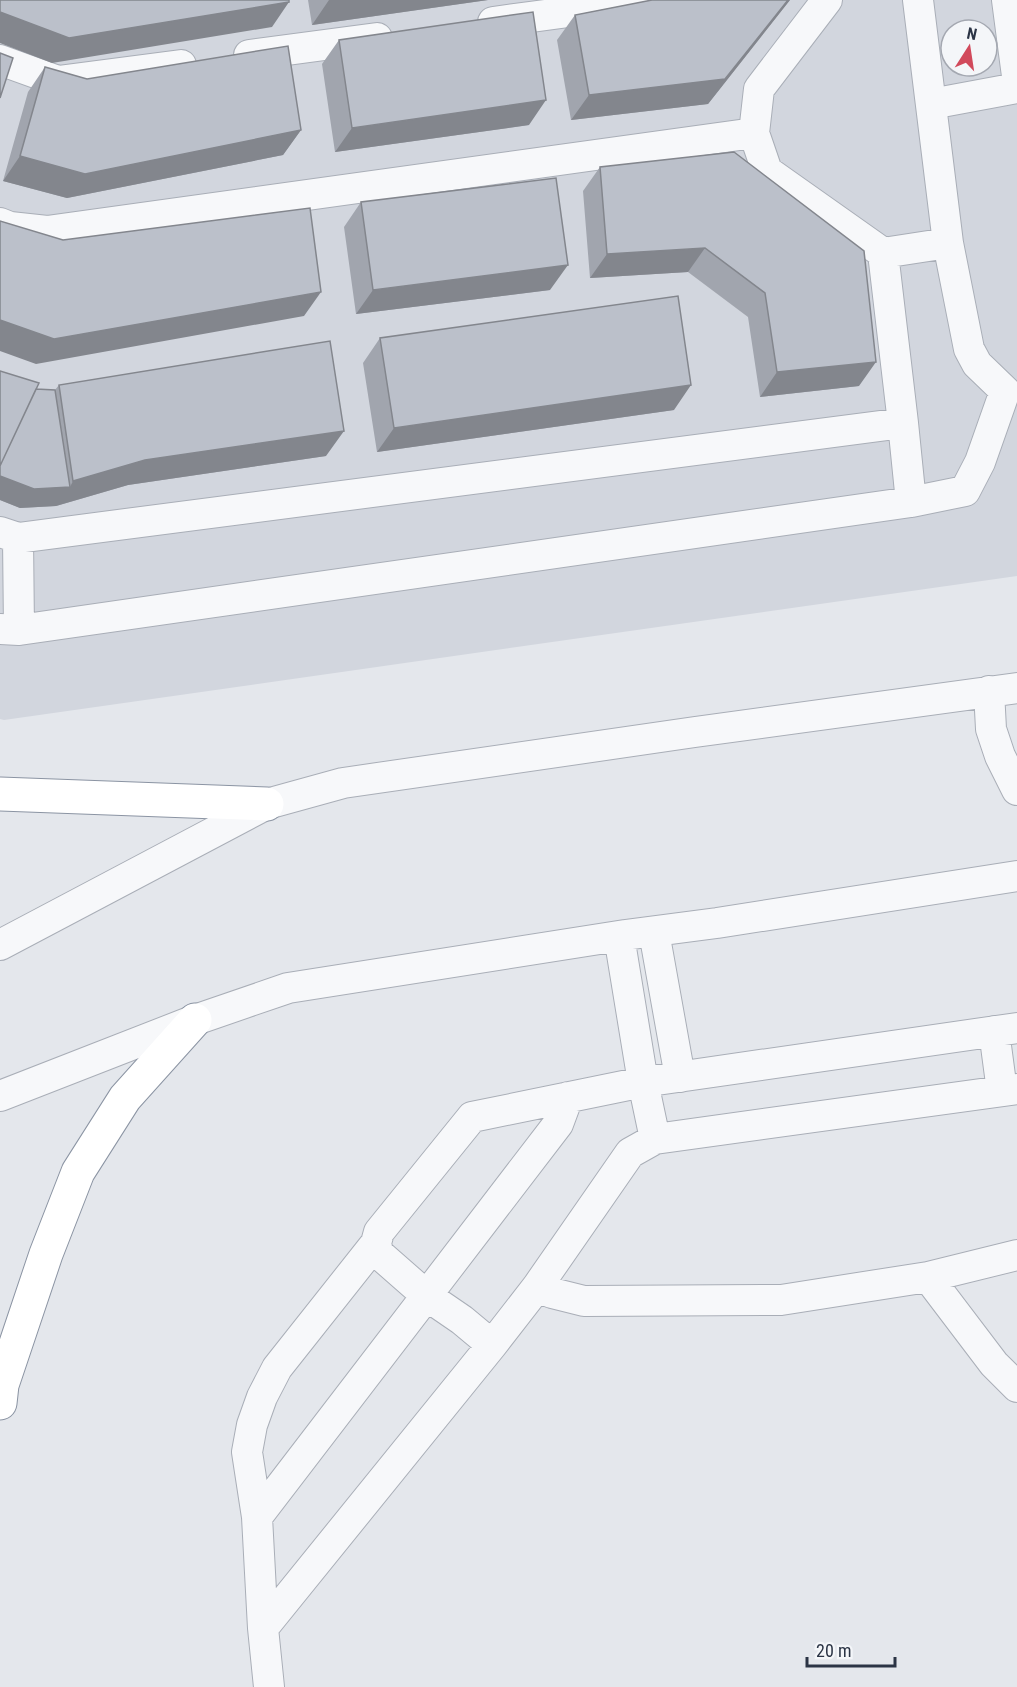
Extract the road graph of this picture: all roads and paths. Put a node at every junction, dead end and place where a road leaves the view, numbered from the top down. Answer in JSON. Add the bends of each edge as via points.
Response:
{"nodes":[{"id":1,"x":638,"y":0,"type":"edge"},
{"id":2,"x":827,"y":0,"type":"edge"},
{"id":3,"x":918,"y":0,"type":"edge"},
{"id":4,"x":1006,"y":0,"type":"edge"},
{"id":5,"x":470,"y":25,"type":"edge"},
{"id":6,"x":400,"y":35,"type":"edge"},
{"id":7,"x":0,"y":60,"type":"edge"},
{"id":8,"x":1017,"y":76,"type":"edge"},
{"id":9,"x":1017,"y":88,"type":"edge"},
{"id":10,"x":931,"y":104,"type":"junction"},
{"id":11,"x":754,"y":133,"type":"junction"},
{"id":12,"x":0,"y":223,"type":"edge"},
{"id":13,"x":948,"y":243,"type":"junction"},
{"id":14,"x":883,"y":253,"type":"junction"},
{"id":15,"x":1011,"y":395,"type":"edge"},
{"id":16,"x":903,"y":423,"type":"junction"},
{"id":17,"x":911,"y":502,"type":"junction"},
{"id":18,"x":9,"y":535,"type":"edge"},
{"id":19,"x":9,"y":630,"type":"edge"},
{"id":20,"x":1003,"y":690,"type":"edge"},
{"id":21,"x":1017,"y":790,"type":"edge"},
{"id":22,"x":0,"y":794,"type":"edge"},
{"id":23,"x":267,"y":804,"type":"junction"},
{"id":24,"x":1017,"y":876,"type":"edge"},
{"id":25,"x":654,"y":932,"type":"junction"},
{"id":26,"x":619,"y":936,"type":"junction"},
{"id":27,"x":0,"y":945,"type":"edge"},
{"id":28,"x":195,"y":1020,"type":"junction"},
{"id":29,"x":1006,"y":1030,"type":"edge"},
{"id":30,"x":680,"y":1077,"type":"junction"},
{"id":31,"x":643,"y":1082,"type":"junction"},
{"id":32,"x":1010,"y":1090,"type":"edge"},
{"id":33,"x":0,"y":1096,"type":"edge"},
{"id":34,"x":568,"y":1098,"type":"junction"},
{"id":35,"x":655,"y":1139,"type":"junction"},
{"id":36,"x":376,"y":1243,"type":"junction"},
{"id":37,"x":1017,"y":1255,"type":"edge"},
{"id":38,"x":928,"y":1277,"type":"junction"},
{"id":39,"x":537,"y":1287,"type":"junction"},
{"id":40,"x":427,"y":1296,"type":"junction"},
{"id":41,"x":492,"y":1345,"type":"junction"},
{"id":42,"x":1017,"y":1387,"type":"edge"},
{"id":43,"x":0,"y":1403,"type":"edge"},
{"id":44,"x":256,"y":1516,"type":"junction"},
{"id":45,"x":263,"y":1628,"type":"junction"},
{"id":46,"x":269,"y":1687,"type":"edge"}],
"edges":[{"from":1,"to":5,"type":"street"},
{"from":2,"to":11,"type":"street","via":[[759,89]]},
{"from":3,"to":10,"type":"street"},
{"from":4,"to":8,"type":"street"},
{"from":6,"to":7,"type":"street","via":[[58,81]]},
{"from":9,"to":10,"type":"street"},
{"from":10,"to":13,"type":"street"},
{"from":11,"to":12,"type":"street","via":[[47,231]]},
{"from":11,"to":14,"type":"street","via":[[767,171]]},
{"from":13,"to":14,"type":"street"},
{"from":13,"to":15,"type":"street","via":[[969,350],[977,364]]},
{"from":14,"to":16,"type":"street"},
{"from":15,"to":17,"type":"street","via":[[965,491]]},
{"from":16,"to":17,"type":"street"},
{"from":16,"to":18,"type":"street"},
{"from":17,"to":19,"type":"street"},
{"from":18,"to":19,"type":"street"},
{"from":20,"to":21,"type":"street","via":[[991,729]]},
{"from":20,"to":23,"type":"street","via":[[344,783]]},
{"from":22,"to":23,"type":"highway"},
{"from":23,"to":27,"type":"street"},
{"from":24,"to":25,"type":"street"},
{"from":25,"to":26,"type":"street"},
{"from":25,"to":30,"type":"street"},
{"from":26,"to":28,"type":"street","via":[[288,988]]},
{"from":26,"to":31,"type":"street"},
{"from":28,"to":33,"type":"street"},
{"from":28,"to":43,"type":"highway","via":[[125,1098],[78,1172],[46,1254],[2,1385]]},
{"from":29,"to":30,"type":"street"},
{"from":29,"to":32,"type":"street"},
{"from":30,"to":31,"type":"street"},
{"from":31,"to":34,"type":"street"},
{"from":31,"to":35,"type":"street"},
{"from":32,"to":35,"type":"street"},
{"from":34,"to":36,"type":"street","via":[[472,1117],[379,1232]]},
{"from":34,"to":40,"type":"street","via":[[558,1124]]},
{"from":35,"to":39,"type":"street","via":[[630,1153]]},
{"from":36,"to":40,"type":"street","via":[[378,1253]]},
{"from":36,"to":44,"type":"street","via":[[277,1368],[262,1397],[247,1452]]},
{"from":37,"to":38,"type":"street"},
{"from":38,"to":39,"type":"street","via":[[782,1300],[584,1301]]},
{"from":38,"to":42,"type":"street","via":[[994,1364]]},
{"from":39,"to":41,"type":"street"},
{"from":40,"to":41,"type":"street"},
{"from":40,"to":44,"type":"street"},
{"from":41,"to":45,"type":"street"},
{"from":44,"to":45,"type":"street"},
{"from":45,"to":46,"type":"street"}]}
